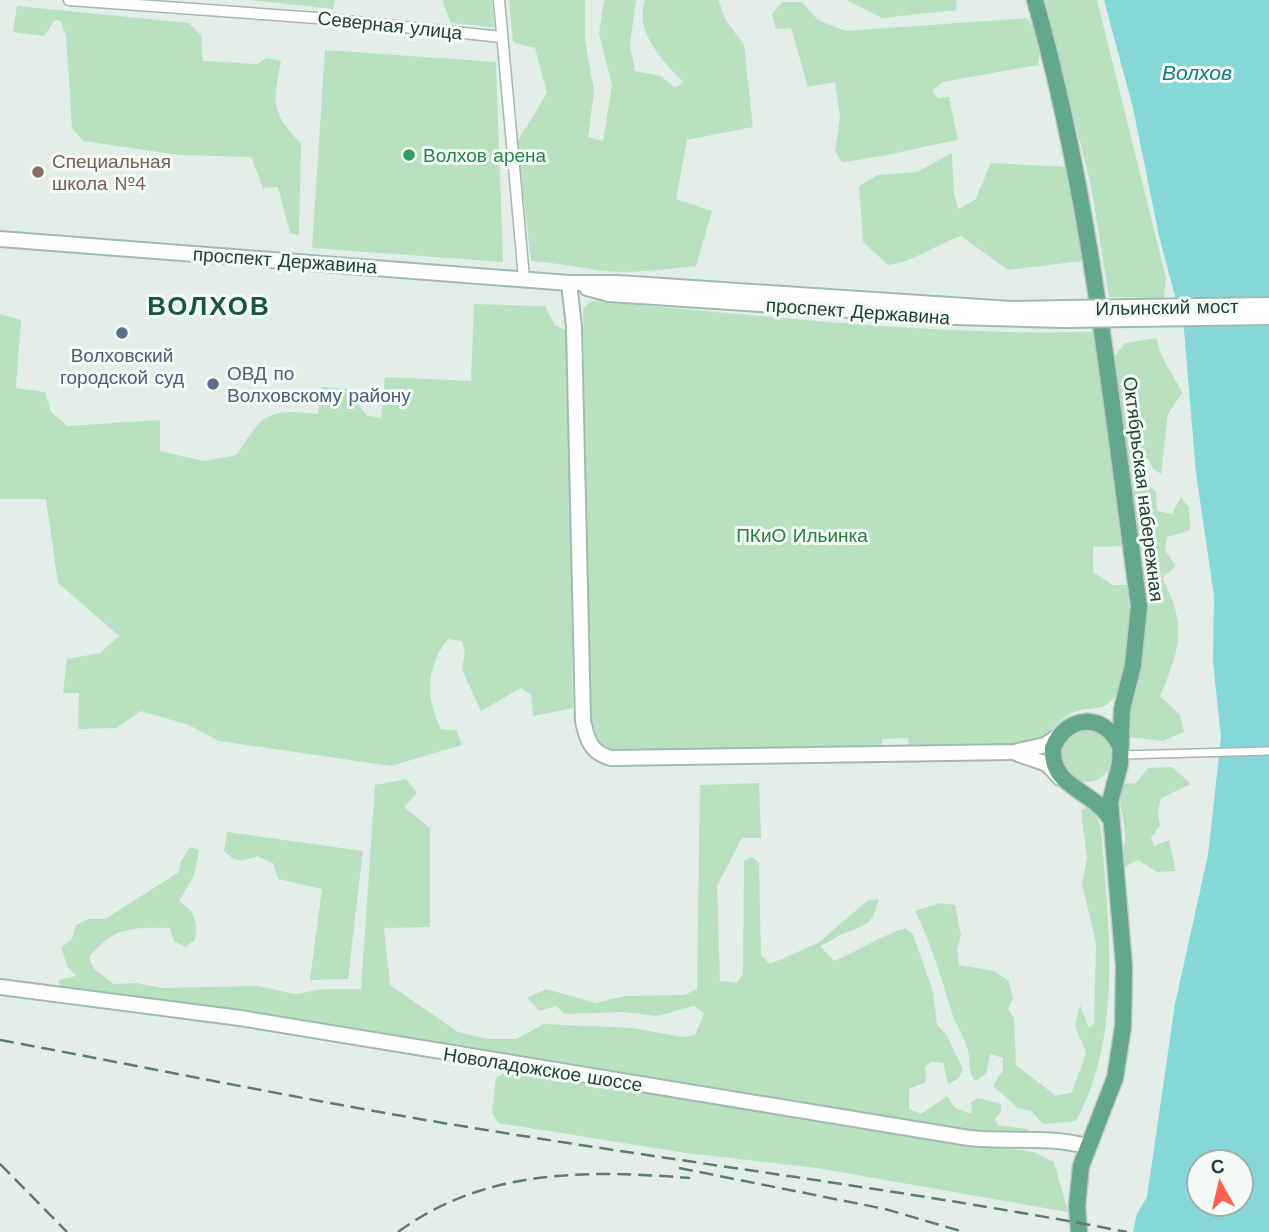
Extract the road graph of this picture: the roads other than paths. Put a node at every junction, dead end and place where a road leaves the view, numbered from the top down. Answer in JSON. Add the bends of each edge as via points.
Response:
{"nodes":[{"id":1,"x":69,"y":0,"type":"edge"},
{"id":2,"x":499,"y":0,"type":"edge"},
{"id":3,"x":1035,"y":0,"type":"edge"},
{"id":4,"x":502,"y":37,"type":"junction"},
{"id":5,"x":0,"y":239,"type":"edge"},
{"id":6,"x":524,"y":278,"type":"junction"},
{"id":7,"x":569,"y":283,"type":"junction"},
{"id":8,"x":1269,"y":305,"type":"edge"},
{"id":9,"x":1065,"y":314,"type":"junction"},
{"id":10,"x":1269,"y":317,"type":"edge"},
{"id":11,"x":1124,"y":694,"type":"junction"},
{"id":12,"x":1098,"y":723,"type":"junction"},
{"id":13,"x":1057,"y":737,"type":"junction"},
{"id":14,"x":1120,"y":750,"type":"junction"},
{"id":15,"x":1269,"y":751,"type":"edge"},
{"id":16,"x":1014,"y":752,"type":"junction"},
{"id":17,"x":1117,"y":772,"type":"junction"},
{"id":18,"x":1064,"y":781,"type":"junction"},
{"id":19,"x":1079,"y":789,"type":"junction"},
{"id":20,"x":1110,"y":818,"type":"junction"},
{"id":21,"x":0,"y":987,"type":"edge"},
{"id":22,"x":1086,"y":1146,"type":"junction"},
{"id":23,"x":1079,"y":1232,"type":"edge"}],
"edges":[{"from":1,"to":4,"type":"street","name":"Северная улица"},
{"from":2,"to":4,"type":"street"},
{"from":3,"to":11,"type":"main road","name":"Октябрьская набережная","via":[[1087,223],[1139,606],[1133,665]]},
{"from":4,"to":6,"type":"street"},
{"from":5,"to":6,"type":"main road","name":"проспект Державина"},
{"from":6,"to":7,"type":"main road","name":"проспект Державина"},
{"from":7,"to":9,"type":"main road","name":"проспект Державина"},
{"from":7,"to":16,"type":"main road","via":[[575,327],[583,721],[587,741],[597,753],[611,758]]},
{"from":8,"to":9,"type":"main road","name":"Ильинский мост","bridge":true},
{"from":9,"to":10,"type":"main road","name":"Ильинский мост","bridge":true},
{"from":11,"to":12,"type":"main road","via":[[1117,709]]},
{"from":11,"to":14,"type":"main road","name":"Октябрьская набережная"},
{"from":12,"to":13,"type":"main road","via":[[1075,723]]},
{"from":12,"to":14,"type":"main road","via":[[1107,728]]},
{"from":13,"to":16,"type":"main road","via":[[1045,745]]},
{"from":13,"to":18,"type":"main road","via":[[1052,760]]},
{"from":14,"to":15,"type":"street"},
{"from":14,"to":17,"type":"main road","name":"Октябрьская набережная"},
{"from":16,"to":18,"type":"main road","via":[[1047,764]]},
{"from":17,"to":19,"type":"main road","via":[[1094,789]]},
{"from":17,"to":20,"type":"main road","name":"Октябрьская набережная"},
{"from":18,"to":19,"type":"main road"},
{"from":19,"to":20,"type":"main road","via":[[1096,800]]},
{"from":20,"to":22,"type":"main road","name":"Октябрьская набережная","via":[[1124,966],[1123,1027],[1115,1078]]},
{"from":21,"to":22,"type":"main road","name":"Новоладожское шоссе","via":[[240,1018],[969,1138],[1066,1141]]},
{"from":22,"to":23,"type":"main road","name":"Октябрьская набережная","via":[[1078,1185]]}]}
